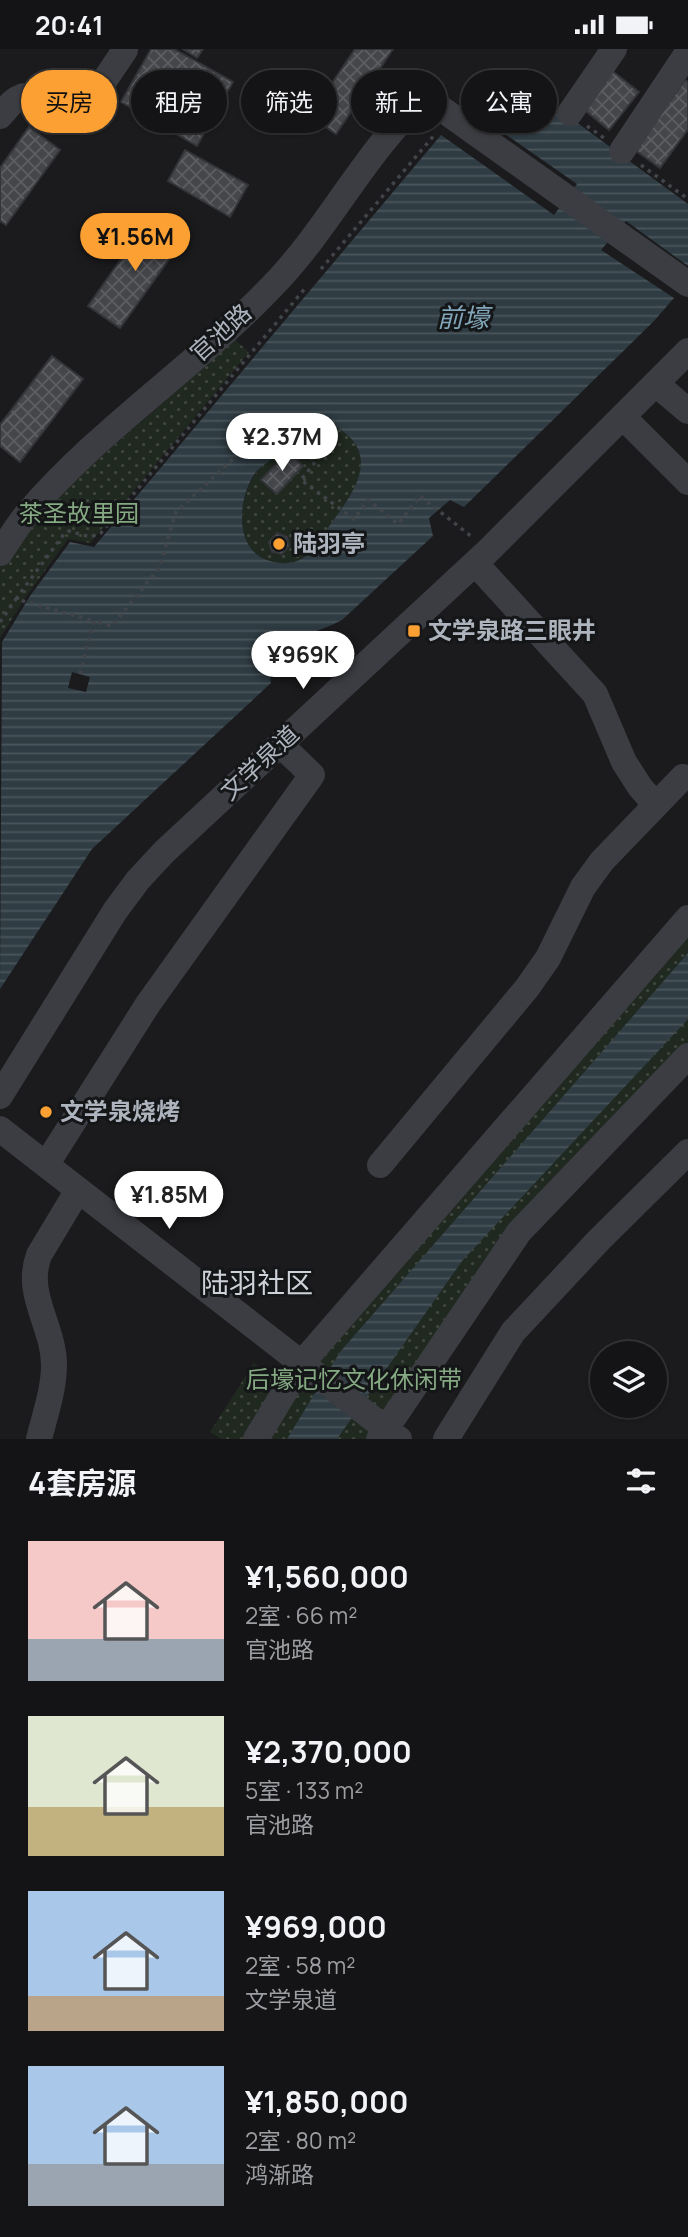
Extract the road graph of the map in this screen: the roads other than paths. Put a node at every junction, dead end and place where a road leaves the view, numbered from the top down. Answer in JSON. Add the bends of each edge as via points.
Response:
{"nodes":[{"id":1,"x":614,"y":49,"type":"edge"},
{"id":2,"x":125,"y":50,"type":"edge"},
{"id":3,"x":688,"y":52,"type":"edge"},
{"id":4,"x":570,"y":113,"type":"dead end"},
{"id":5,"x":0,"y":116,"type":"edge"},
{"id":6,"x":622,"y":151,"type":"dead end"},
{"id":7,"x":688,"y":284,"type":"edge"},
{"id":8,"x":688,"y":351,"type":"edge"},
{"id":9,"x":656,"y":384,"type":"junction"},
{"id":10,"x":688,"y":411,"type":"edge"},
{"id":11,"x":623,"y":417,"type":"junction"},
{"id":12,"x":688,"y":482,"type":"edge"},
{"id":13,"x":0,"y":553,"type":"edge"},
{"id":14,"x":482,"y":557,"type":"junction"},
{"id":15,"x":280,"y":744,"type":"junction"},
{"id":16,"x":683,"y":777,"type":"dead end"},
{"id":17,"x":655,"y":804,"type":"junction"},
{"id":18,"x":688,"y":918,"type":"edge"},
{"id":19,"x":688,"y":1056,"type":"edge"},
{"id":20,"x":0,"y":1096,"type":"edge"},
{"id":21,"x":0,"y":1129,"type":"edge"},
{"id":22,"x":688,"y":1152,"type":"edge"},
{"id":23,"x":46,"y":1165,"type":"junction"},
{"id":24,"x":380,"y":1165,"type":"dead end"},
{"id":25,"x":78,"y":1190,"type":"junction"},
{"id":26,"x":305,"y":1366,"type":"junction"},
{"id":27,"x":384,"y":1432,"type":"edge"},
{"id":28,"x":39,"y":1439,"type":"edge"},
{"id":29,"x":256,"y":1439,"type":"edge"},
{"id":30,"x":446,"y":1439,"type":"edge"}],
"edges":[{"from":1,"to":4,"type":"street"},
{"from":2,"to":5,"type":"street","via":[[79,118],[29,96],[20,97]]},
{"from":3,"to":6,"type":"street"},
{"from":7,"to":13,"type":"street","name":"官池路","via":[[425,97],[393,128],[317,236],[279,280],[74,465],[26,515]]},
{"from":8,"to":9,"type":"street","name":"文学泉道"},
{"from":9,"to":10,"type":"street"},
{"from":9,"to":11,"type":"street","name":"文学泉道"},
{"from":11,"to":12,"type":"street"},
{"from":11,"to":14,"type":"street","name":"文学泉道"},
{"from":14,"to":15,"type":"street","name":"文学泉道"},
{"from":14,"to":17,"type":"street","via":[[595,694],[624,762]]},
{"from":15,"to":20,"type":"street","name":"文学泉道","via":[[138,880]]},
{"from":15,"to":23,"type":"street","via":[[313,775],[148,1004]]},
{"from":16,"to":17,"type":"street"},
{"from":17,"to":24,"type":"street","via":[[583,887],[548,958],[527,988]]},
{"from":18,"to":26,"type":"street"},
{"from":19,"to":27,"type":"street","via":[[519,1232]]},
{"from":21,"to":23,"type":"street"},
{"from":22,"to":30,"type":"street","via":[[513,1332]]},
{"from":23,"to":25,"type":"street"},
{"from":25,"to":26,"type":"street"},
{"from":25,"to":28,"type":"street","via":[[34,1266],[34,1291],[54,1365]]},
{"from":26,"to":27,"type":"street"},
{"from":26,"to":29,"type":"street"}]}
